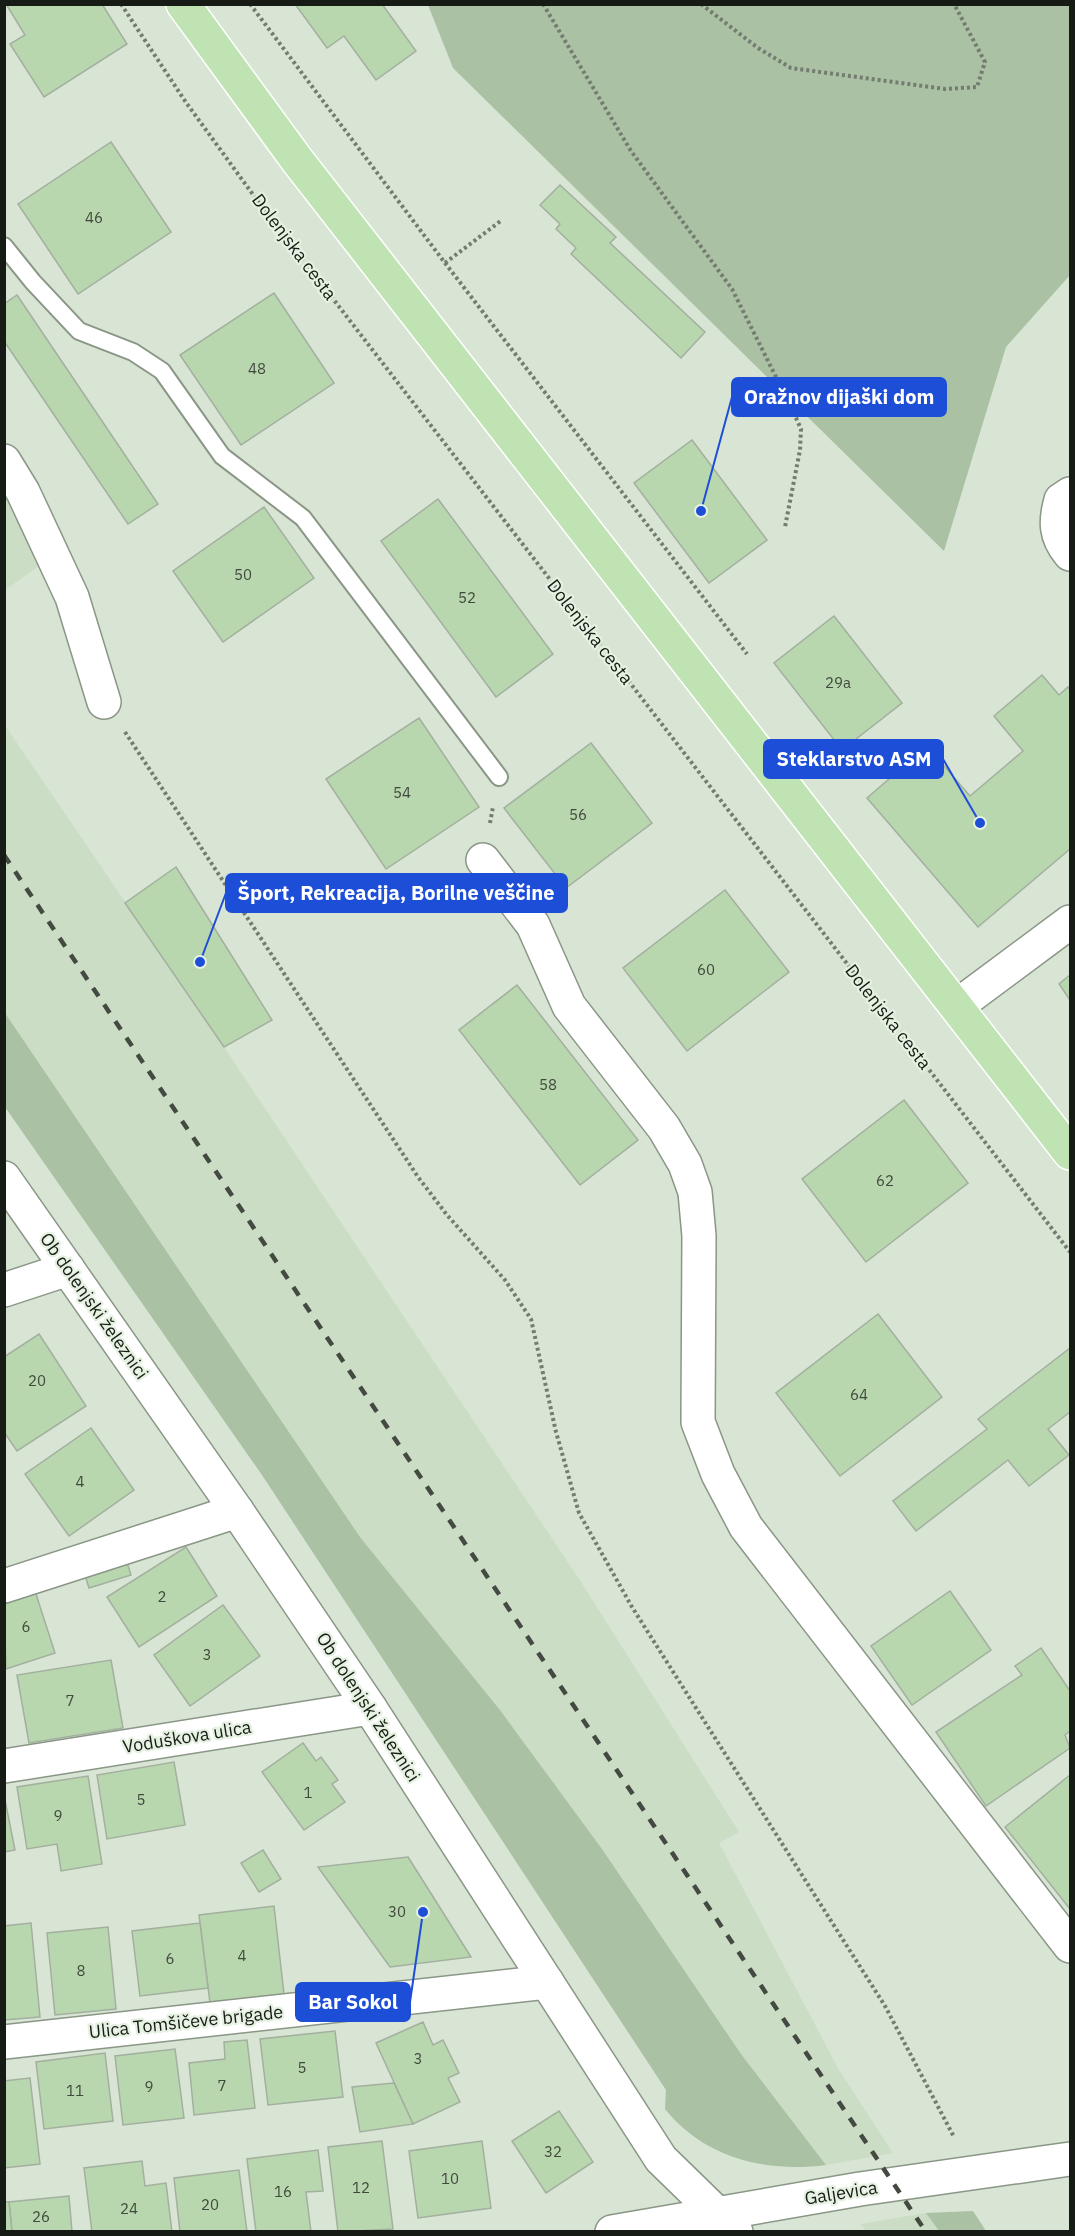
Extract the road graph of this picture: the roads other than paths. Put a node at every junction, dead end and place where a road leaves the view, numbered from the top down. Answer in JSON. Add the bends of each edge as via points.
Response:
{"nodes":[{"id":1,"x":183,"y":4,"type":"edge"},
{"id":2,"x":4,"y":246,"type":"edge"},
{"id":3,"x":4,"y":461,"type":"edge"},
{"id":4,"x":1071,"y":494,"type":"edge"},
{"id":5,"x":1071,"y":554,"type":"edge"},
{"id":6,"x":105,"y":702,"type":"road end"},
{"id":7,"x":500,"y":777,"type":"road end"},
{"id":8,"x":483,"y":860,"type":"road end"},
{"id":9,"x":1071,"y":922,"type":"edge"},
{"id":10,"x":957,"y":1006,"type":"junction"},
{"id":11,"x":1071,"y":1154,"type":"edge"},
{"id":12,"x":4,"y":1178,"type":"edge"},
{"id":13,"x":68,"y":1269,"type":"junction"},
{"id":14,"x":4,"y":1290,"type":"edge"},
{"id":15,"x":237,"y":1511,"type":"junction"},
{"id":16,"x":4,"y":1586,"type":"edge"},
{"id":17,"x":370,"y":1708,"type":"junction"},
{"id":18,"x":4,"y":1766,"type":"edge"},
{"id":19,"x":1071,"y":1946,"type":"edge"},
{"id":20,"x":547,"y":1982,"type":"junction"},
{"id":21,"x":4,"y":2042,"type":"edge"},
{"id":22,"x":1071,"y":2159,"type":"edge"},
{"id":23,"x":727,"y":2223,"type":"edge"},
{"id":24,"x":612,"y":2232,"type":"edge"}],
"edges":[{"from":1,"to":10,"type":"main road","via":[[297,160]]},
{"from":2,"to":7,"type":"lane","via":[[79,331],[133,352],[162,371],[222,456],[303,518]]},
{"from":3,"to":6,"type":"street","via":[[23,492],[72,597]]},
{"from":4,"to":5,"type":"street","via":[[1061,500],[1055,521],[1062,544]]},
{"from":8,"to":19,"type":"street","via":[[533,925],[569,1006],[664,1128],[685,1164],[695,1192],[699,1236],[698,1422],[718,1474],[746,1527]]},
{"from":9,"to":10,"type":"street"},
{"from":10,"to":11,"type":"main road"},
{"from":12,"to":13,"type":"street","name":"Ob dolenjski železnici"},
{"from":13,"to":14,"type":"street"},
{"from":13,"to":15,"type":"street","name":"Ob dolenjski železnici"},
{"from":15,"to":16,"type":"street"},
{"from":15,"to":17,"type":"street","name":"Ob dolenjski železnici"},
{"from":17,"to":18,"type":"street","name":"Voduškova ulica"},
{"from":17,"to":20,"type":"street","name":"Ob dolenjski železnici"},
{"from":20,"to":21,"type":"street","name":"Ulica Tomšičeve brigade"},
{"from":20,"to":23,"type":"street","name":"Ob dolenjski železnici","via":[[661,2159]]},
{"from":22,"to":23,"type":"street","name":"Galjevica","via":[[973,2173]]},
{"from":23,"to":24,"type":"street","name":"Galjevica"}]}
